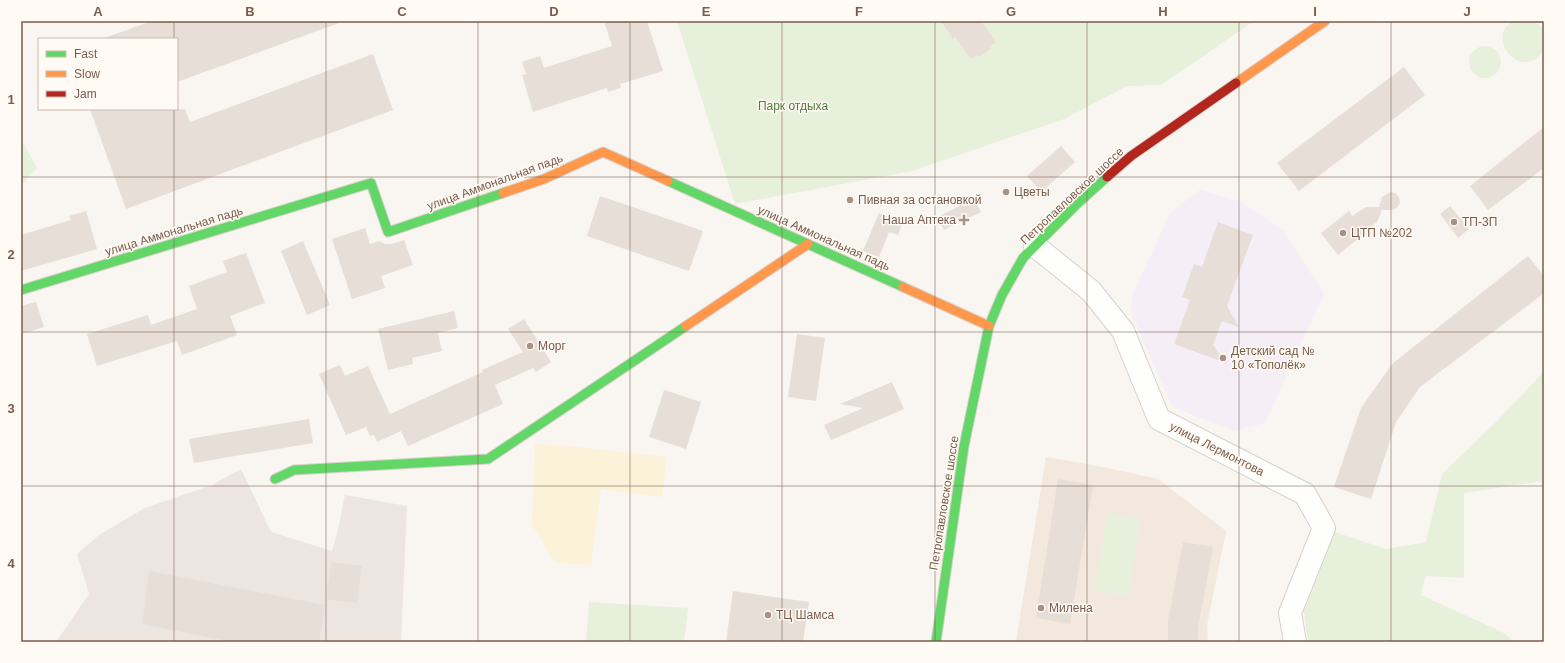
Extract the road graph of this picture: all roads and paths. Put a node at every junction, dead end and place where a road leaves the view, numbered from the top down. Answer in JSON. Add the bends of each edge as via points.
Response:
{"nodes":[{"id":1,"x":1324,"y":21,"type":"edge"},
{"id":2,"x":808,"y":244,"type":"junction"},
{"id":3,"x":1035,"y":246,"type":"junction"},
{"id":4,"x":21,"y":290,"type":"edge"},
{"id":5,"x":989,"y":326,"type":"junction"},
{"id":6,"x":275,"y":479,"type":"dead end"},
{"id":7,"x":936,"y":642,"type":"edge"},
{"id":8,"x":1295,"y":642,"type":"edge"}],
"edges":[{"from":1,"to":3,"type":"street","name":"Петропавловское шоссе","via":[[1131,156]]},
{"from":2,"to":4,"type":"street","name":"улица Аммональная падь","via":[[603,152],[544,179],[388,232],[371,183]]},
{"from":2,"to":5,"type":"street","name":"улица Аммональная падь"},
{"from":2,"to":6,"type":"street","via":[[488,459],[294,470]]},
{"from":3,"to":5,"type":"street","name":"Петропавловское шоссе","via":[[1023,258],[1002,295]]},
{"from":3,"to":8,"type":"street","name":"улица Лермонтова","via":[[1091,291],[1123,331],[1159,419],[1305,494],[1324,528],[1290,613]]},
{"from":5,"to":7,"type":"street","name":"Петропавловское шоссе","via":[[964,446]]}]}
